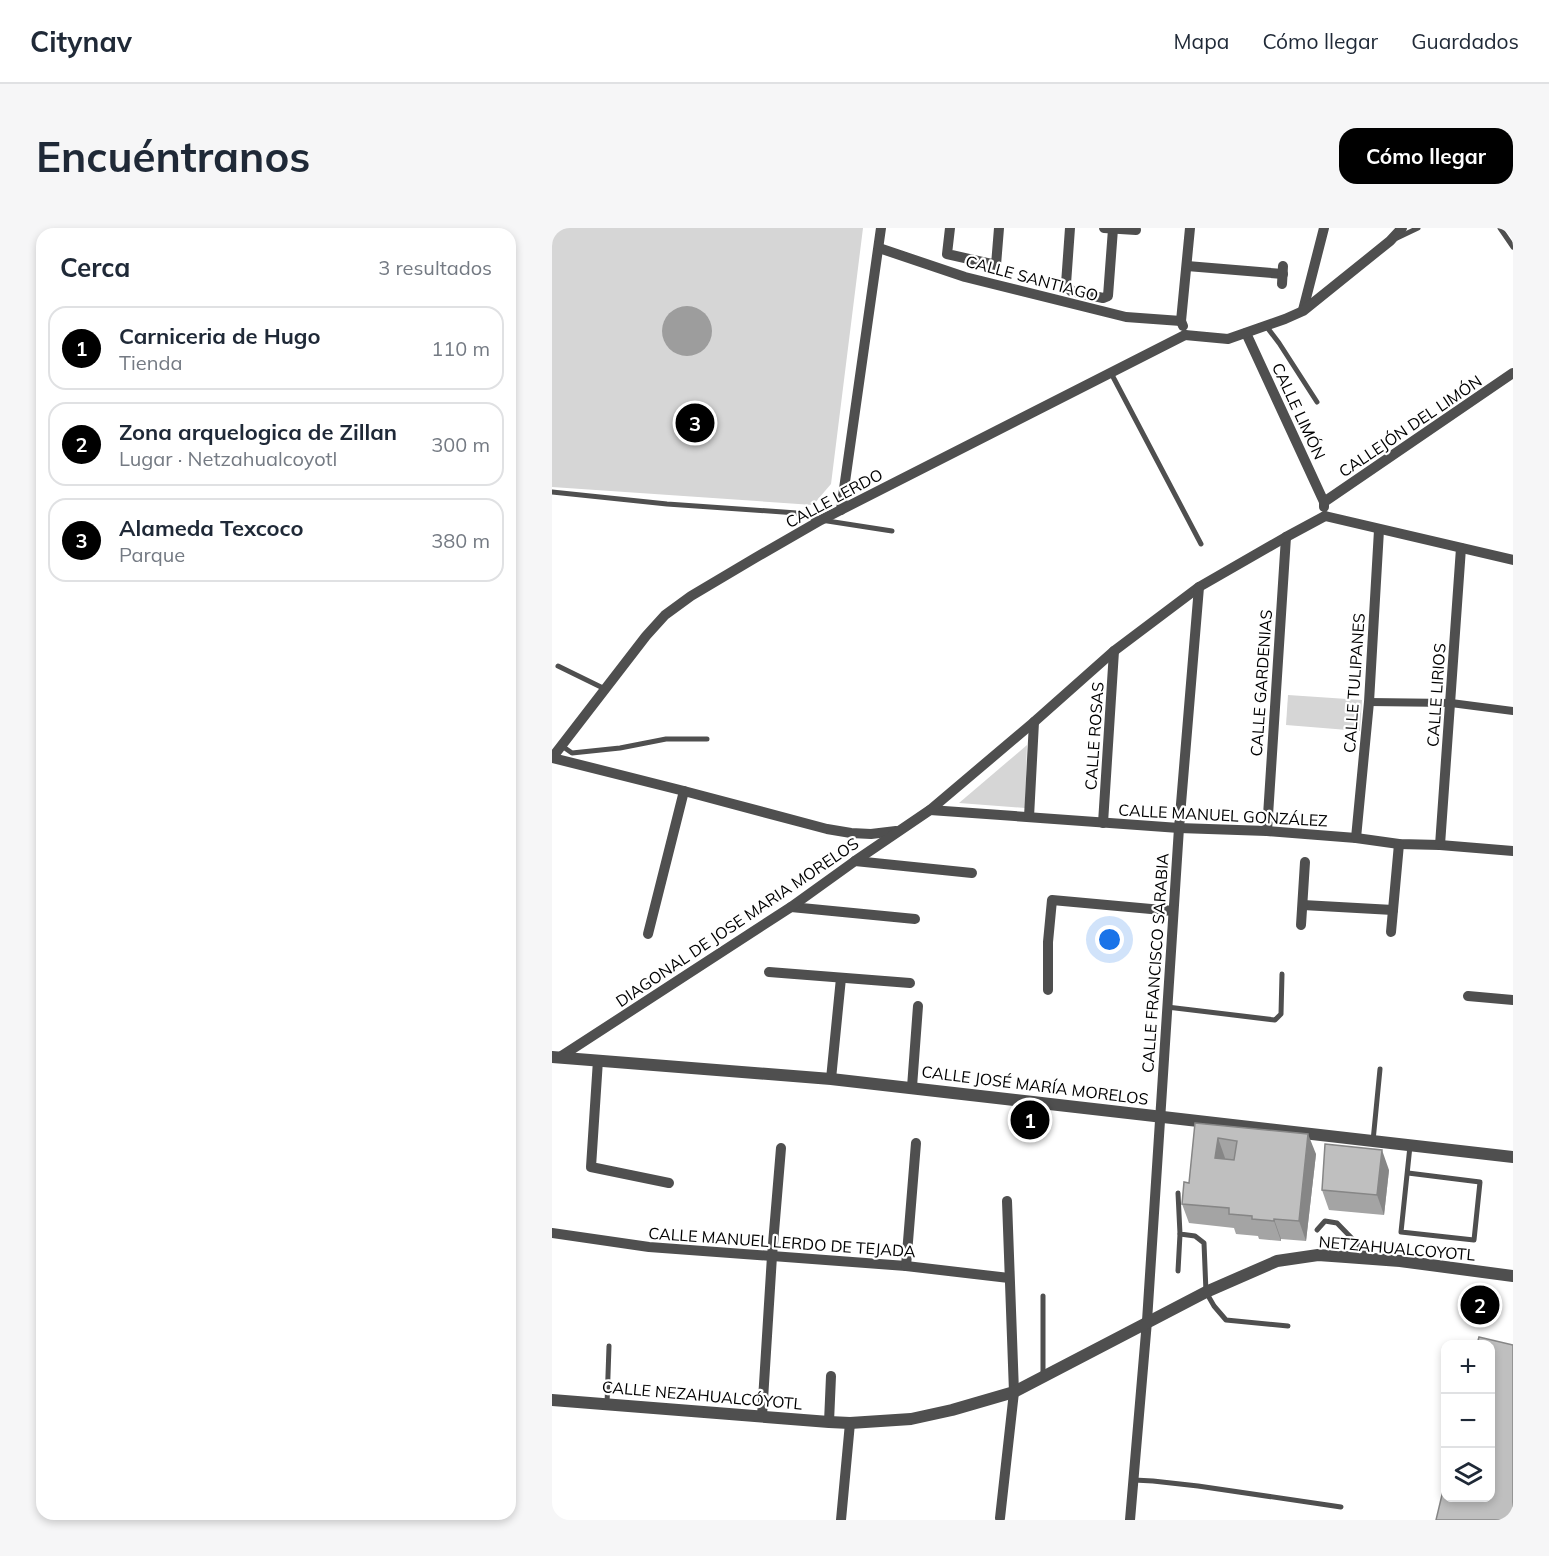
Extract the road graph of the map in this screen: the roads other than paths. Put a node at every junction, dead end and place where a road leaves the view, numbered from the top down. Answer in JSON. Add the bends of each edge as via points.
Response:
{"nodes":[{"id":1,"x":881,"y":228,"type":"edge"},
{"id":2,"x":950,"y":228,"type":"edge"},
{"id":3,"x":999,"y":228,"type":"edge"},
{"id":4,"x":1070,"y":228,"type":"edge"},
{"id":5,"x":1104,"y":228,"type":"edge"},
{"id":6,"x":1190,"y":228,"type":"edge"},
{"id":7,"x":1324,"y":228,"type":"edge"},
{"id":8,"x":1402,"y":228,"type":"edge"},
{"id":9,"x":1418,"y":228,"type":"edge"},
{"id":10,"x":1500,"y":228,"type":"edge"},
{"id":11,"x":1113,"y":229,"type":"edge"},
{"id":12,"x":1136,"y":230,"type":"dead end"},
{"id":13,"x":1390,"y":241,"type":"junction"},
{"id":14,"x":1513,"y":247,"type":"edge"},
{"id":15,"x":879,"y":248,"type":"junction"},
{"id":16,"x":968,"y":259,"type":"junction"},
{"id":17,"x":1187,"y":266,"type":"junction"},
{"id":18,"x":1283,"y":275,"type":"dead end"},
{"id":19,"x":965,"y":277,"type":"junction"},
{"id":20,"x":1085,"y":294,"type":"junction"},
{"id":21,"x":1082,"y":307,"type":"junction"},
{"id":22,"x":1303,"y":310,"type":"junction"},
{"id":23,"x":1181,"y":321,"type":"junction"},
{"id":24,"x":1266,"y":326,"type":"junction"},
{"id":25,"x":1246,"y":333,"type":"junction"},
{"id":26,"x":1185,"y":335,"type":"junction"},
{"id":27,"x":1111,"y":373,"type":"junction"},
{"id":28,"x":1513,"y":374,"type":"edge"},
{"id":29,"x":1317,"y":402,"type":"dead end"},
{"id":30,"x":552,"y":492,"type":"edge"},
{"id":31,"x":1324,"y":502,"type":"junction"},
{"id":32,"x":841,"y":510,"type":"junction"},
{"id":33,"x":1325,"y":516,"type":"junction"},
{"id":34,"x":821,"y":520,"type":"junction"},
{"id":35,"x":1379,"y":530,"type":"junction"},
{"id":36,"x":892,"y":531,"type":"dead end"},
{"id":37,"x":1286,"y":537,"type":"junction"},
{"id":38,"x":1201,"y":544,"type":"dead end"},
{"id":39,"x":1461,"y":548,"type":"junction"},
{"id":40,"x":1513,"y":560,"type":"edge"},
{"id":41,"x":1199,"y":587,"type":"junction"},
{"id":42,"x":1114,"y":651,"type":"junction"},
{"id":43,"x":558,"y":666,"type":"dead end"},
{"id":44,"x":605,"y":689,"type":"junction"},
{"id":45,"x":1369,"y":702,"type":"junction"},
{"id":46,"x":1451,"y":703,"type":"junction"},
{"id":47,"x":1513,"y":711,"type":"edge"},
{"id":48,"x":1034,"y":722,"type":"junction"},
{"id":49,"x":707,"y":739,"type":"dead end"},
{"id":50,"x":561,"y":747,"type":"junction"},
{"id":51,"x":553,"y":758,"type":"edge"},
{"id":52,"x":684,"y":790,"type":"junction"},
{"id":53,"x":930,"y":810,"type":"junction"},
{"id":54,"x":1029,"y":817,"type":"junction"},
{"id":55,"x":1103,"y":822,"type":"junction"},
{"id":56,"x":1179,"y":828,"type":"junction"},
{"id":57,"x":899,"y":831,"type":"junction"},
{"id":58,"x":1267,"y":831,"type":"junction"},
{"id":59,"x":1356,"y":838,"type":"junction"},
{"id":60,"x":1400,"y":844,"type":"junction"},
{"id":61,"x":1440,"y":845,"type":"junction"},
{"id":62,"x":1513,"y":851,"type":"edge"},
{"id":63,"x":855,"y":861,"type":"junction"},
{"id":64,"x":1305,"y":862,"type":"dead end"},
{"id":65,"x":972,"y":873,"type":"dead end"},
{"id":66,"x":1303,"y":905,"type":"junction"},
{"id":67,"x":791,"y":907,"type":"junction"},
{"id":68,"x":1393,"y":910,"type":"junction"},
{"id":69,"x":1173,"y":911,"type":"junction"},
{"id":70,"x":915,"y":919,"type":"dead end"},
{"id":71,"x":1300,"y":925,"type":"dead end"},
{"id":72,"x":1392,"y":932,"type":"dead end"},
{"id":73,"x":648,"y":934,"type":"dead end"},
{"id":74,"x":769,"y":972,"type":"dead end"},
{"id":75,"x":1282,"y":974,"type":"dead end"},
{"id":76,"x":841,"y":978,"type":"junction"},
{"id":77,"x":910,"y":983,"type":"dead end"},
{"id":78,"x":1048,"y":990,"type":"dead end"},
{"id":79,"x":1468,"y":996,"type":"dead end"},
{"id":80,"x":1513,"y":1000,"type":"edge"},
{"id":81,"x":918,"y":1006,"type":"dead end"},
{"id":82,"x":1167,"y":1007,"type":"junction"},
{"id":83,"x":556,"y":1057,"type":"edge"},
{"id":84,"x":598,"y":1060,"type":"junction"},
{"id":85,"x":1380,"y":1069,"type":"dead end"},
{"id":86,"x":831,"y":1079,"type":"junction"},
{"id":87,"x":912,"y":1088,"type":"junction"},
{"id":88,"x":1160,"y":1116,"type":"junction"},
{"id":89,"x":1373,"y":1141,"type":"junction"},
{"id":90,"x":916,"y":1143,"type":"dead end"},
{"id":91,"x":1410,"y":1145,"type":"junction"},
{"id":92,"x":781,"y":1148,"type":"dead end"},
{"id":93,"x":1513,"y":1157,"type":"edge"},
{"id":94,"x":1408,"y":1173,"type":"junction"},
{"id":95,"x":669,"y":1183,"type":"dead end"},
{"id":96,"x":1178,"y":1193,"type":"dead end"},
{"id":97,"x":1007,"y":1201,"type":"dead end"},
{"id":98,"x":1317,"y":1230,"type":"dead end"},
{"id":99,"x":552,"y":1233,"type":"edge"},
{"id":100,"x":1180,"y":1234,"type":"junction"},
{"id":101,"x":772,"y":1256,"type":"junction"},
{"id":102,"x":1371,"y":1259,"type":"junction"},
{"id":103,"x":906,"y":1266,"type":"junction"},
{"id":104,"x":1178,"y":1271,"type":"dead end"},
{"id":105,"x":1513,"y":1276,"type":"edge"},
{"id":106,"x":1009,"y":1278,"type":"junction"},
{"id":107,"x":1206,"y":1292,"type":"junction"},
{"id":108,"x":1043,"y":1296,"type":"dead end"},
{"id":109,"x":1147,"y":1321,"type":"junction"},
{"id":110,"x":1288,"y":1326,"type":"dead end"},
{"id":111,"x":609,"y":1346,"type":"dead end"},
{"id":112,"x":831,"y":1376,"type":"dead end"},
{"id":113,"x":1043,"y":1376,"type":"junction"},
{"id":114,"x":1014,"y":1392,"type":"junction"},
{"id":115,"x":552,"y":1400,"type":"edge"},
{"id":116,"x":607,"y":1404,"type":"junction"},
{"id":117,"x":762,"y":1416,"type":"junction"},
{"id":118,"x":829,"y":1422,"type":"junction"},
{"id":119,"x":850,"y":1423,"type":"junction"},
{"id":120,"x":1134,"y":1480,"type":"junction"},
{"id":121,"x":1341,"y":1507,"type":"dead end"},
{"id":122,"x":1000,"y":1518,"type":"dead end"},
{"id":123,"x":841,"y":1520,"type":"edge"},
{"id":124,"x":1131,"y":1520,"type":"edge"}],
"edges":[{"from":1,"to":15,"type":"street"},
{"from":2,"to":16,"type":"street","via":[[947,254]]},
{"from":3,"to":16,"type":"street","via":[[996,265]]},
{"from":4,"to":20,"type":"street","via":[[1066,284],[1071,291]]},
{"from":5,"to":11,"type":"street"},
{"from":6,"to":17,"type":"street"},
{"from":7,"to":22,"type":"street"},
{"from":8,"to":13,"type":"street"},
{"from":9,"to":13,"type":"lane"},
{"from":10,"to":14,"type":"lane"},
{"from":11,"to":12,"type":"street"},
{"from":11,"to":20,"type":"street","via":[[1108,296]]},
{"from":13,"to":22,"type":"street"},
{"from":15,"to":19,"type":"street","name":"CALLE SANTIAGO"},
{"from":15,"to":32,"type":"street"},
{"from":16,"to":19,"type":"street"},
{"from":17,"to":18,"type":"street"},
{"from":17,"to":23,"type":"street"},
{"from":19,"to":21,"type":"street","name":"CALLE SANTIAGO"},
{"from":20,"to":21,"type":"street"},
{"from":21,"to":23,"type":"street","name":"CALLE SANTIAGO","via":[[1126,317]]},
{"from":22,"to":24,"type":"street"},
{"from":23,"to":26,"type":"street"},
{"from":24,"to":25,"type":"street"},
{"from":24,"to":29,"type":"lane"},
{"from":25,"to":26,"type":"street","via":[[1228,339]]},
{"from":25,"to":31,"type":"street","name":"CALLE LIMÓN"},
{"from":26,"to":27,"type":"street","name":"CALLE LERDO"},
{"from":27,"to":32,"type":"street","name":"CALLE LERDO"},
{"from":27,"to":38,"type":"lane"},
{"from":28,"to":31,"type":"street","name":"CALLEJÓN DEL LIMÓN"},
{"from":30,"to":34,"type":"lane","via":[[797,513]]},
{"from":31,"to":33,"type":"street"},
{"from":32,"to":34,"type":"street","name":"CALLE LERDO"},
{"from":33,"to":35,"type":"street"},
{"from":33,"to":37,"type":"street","name":"DIAGONAL DE JOSE MARIA MORELOS"},
{"from":34,"to":36,"type":"lane"},
{"from":34,"to":44,"type":"street","name":"CALLE LERDO","via":[[665,615]]},
{"from":35,"to":39,"type":"street"},
{"from":35,"to":45,"type":"street","name":"CALLE TULIPANES"},
{"from":37,"to":41,"type":"street","name":"DIAGONAL DE JOSE MARIA MORELOS"},
{"from":37,"to":58,"type":"street","name":"CALLE GARDENIAS"},
{"from":39,"to":40,"type":"street"},
{"from":39,"to":46,"type":"street","name":"CALLE LIRIOS"},
{"from":41,"to":42,"type":"street","name":"DIAGONAL DE JOSE MARIA MORELOS"},
{"from":41,"to":56,"type":"street","name":"CALLE FRANCISCO SARABIA"},
{"from":42,"to":48,"type":"street","name":"DIAGONAL DE JOSE MARIA MORELOS"},
{"from":42,"to":55,"type":"street","name":"CALLE ROSAS"},
{"from":43,"to":44,"type":"lane"},
{"from":44,"to":50,"type":"street","name":"CALLE LERDO"},
{"from":45,"to":46,"type":"street"},
{"from":45,"to":59,"type":"street","name":"CALLE TULIPANES"},
{"from":46,"to":47,"type":"street"},
{"from":46,"to":61,"type":"street","name":"CALLE LIRIOS"},
{"from":48,"to":53,"type":"street","name":"DIAGONAL DE JOSE MARIA MORELOS"},
{"from":48,"to":54,"type":"street"},
{"from":49,"to":50,"type":"lane","via":[[666,739],[572,753]]},
{"from":50,"to":51,"type":"street","name":"CALLE LERDO"},
{"from":51,"to":52,"type":"street"},
{"from":52,"to":57,"type":"street","via":[[827,829],[871,834]]},
{"from":52,"to":73,"type":"street"},
{"from":53,"to":54,"type":"street","name":"CALLE MANUEL GONZÁLEZ"},
{"from":53,"to":57,"type":"street","name":"DIAGONAL DE JOSE MARIA MORELOS"},
{"from":54,"to":55,"type":"street","name":"CALLE MANUEL GONZÁLEZ"},
{"from":55,"to":56,"type":"street","name":"CALLE MANUEL GONZÁLEZ"},
{"from":56,"to":58,"type":"street","name":"CALLE MANUEL GONZÁLEZ"},
{"from":56,"to":69,"type":"street","name":"CALLE FRANCISCO SARABIA"},
{"from":57,"to":63,"type":"street","name":"DIAGONAL DE JOSE MARIA MORELOS"},
{"from":58,"to":59,"type":"street","name":"CALLE MANUEL GONZÁLEZ"},
{"from":59,"to":60,"type":"street","name":"CALLE MANUEL GONZÁLEZ"},
{"from":60,"to":61,"type":"street","name":"CALLE MANUEL GONZÁLEZ"},
{"from":60,"to":68,"type":"street"},
{"from":61,"to":62,"type":"street","name":"CALLE MANUEL GONZÁLEZ"},
{"from":63,"to":65,"type":"street"},
{"from":63,"to":67,"type":"street","name":"DIAGONAL DE JOSE MARIA MORELOS"},
{"from":64,"to":66,"type":"street"},
{"from":66,"to":68,"type":"street"},
{"from":66,"to":71,"type":"street"},
{"from":67,"to":70,"type":"street"},
{"from":67,"to":83,"type":"street","name":"DIAGONAL DE JOSE MARIA MORELOS"},
{"from":68,"to":72,"type":"street"},
{"from":69,"to":78,"type":"street","via":[[1052,900]]},
{"from":69,"to":82,"type":"street","name":"CALLE FRANCISCO SARABIA"},
{"from":74,"to":76,"type":"street"},
{"from":75,"to":82,"type":"lane","via":[[1281,1014],[1275,1020]]},
{"from":76,"to":77,"type":"street"},
{"from":76,"to":86,"type":"street"},
{"from":79,"to":80,"type":"street"},
{"from":81,"to":87,"type":"street"},
{"from":82,"to":88,"type":"street","name":"CALLE FRANCISCO SARABIA"},
{"from":83,"to":84,"type":"street","name":"CALLE JOSÉ MARÍA MORELOS"},
{"from":84,"to":86,"type":"street","name":"CALLE JOSÉ MARÍA MORELOS"},
{"from":84,"to":95,"type":"street","via":[[591,1167]]},
{"from":85,"to":89,"type":"lane"},
{"from":86,"to":87,"type":"street","name":"CALLE JOSÉ MARÍA MORELOS"},
{"from":87,"to":88,"type":"street","name":"CALLE JOSÉ MARÍA MORELOS"},
{"from":88,"to":89,"type":"street","name":"CALLE JOSÉ MARÍA MORELOS"},
{"from":88,"to":109,"type":"street","name":"CALLE FRANCISCO SARABIA"},
{"from":89,"to":91,"type":"street","name":"CALLE JOSÉ MARÍA MORELOS"},
{"from":90,"to":103,"type":"street"},
{"from":91,"to":93,"type":"street","name":"CALLE JOSÉ MARÍA MORELOS"},
{"from":91,"to":94,"type":"lane"},
{"from":92,"to":101,"type":"street"},
{"from":94,"to":94,"type":"lane","via":[[1401,1232],[1474,1240],[1480,1182]]},
{"from":96,"to":100,"type":"lane"},
{"from":97,"to":106,"type":"street"},
{"from":98,"to":102,"type":"lane","via":[[1325,1221],[1337,1223]]},
{"from":99,"to":101,"type":"street","name":"CALLE MANUEL LERDO DE TEJADA","via":[[649,1247]]},
{"from":100,"to":104,"type":"lane"},
{"from":100,"to":107,"type":"lane","via":[[1195,1236],[1204,1243]]},
{"from":101,"to":103,"type":"street","name":"CALLE MANUEL LERDO DE TEJADA"},
{"from":101,"to":117,"type":"street"},
{"from":102,"to":105,"type":"street","name":"NETZAHUALCOYOTL"},
{"from":102,"to":107,"type":"street","name":"NETZAHUALCOYOTL","via":[[1318,1255],[1277,1261]]},
{"from":103,"to":106,"type":"street","name":"CALLE MANUEL LERDO DE TEJADA"},
{"from":106,"to":114,"type":"street"},
{"from":107,"to":109,"type":"street","name":"NETZAHUALCOYOTL"},
{"from":107,"to":110,"type":"lane","via":[[1226,1320]]},
{"from":108,"to":113,"type":"lane"},
{"from":109,"to":113,"type":"street","name":"CALLE NEZAHUALCÓYOTL"},
{"from":109,"to":120,"type":"street","name":"CALLE FRANCISCO SARABIA"},
{"from":111,"to":116,"type":"lane"},
{"from":112,"to":118,"type":"street"},
{"from":113,"to":114,"type":"street","name":"CALLE NEZAHUALCÓYOTL"},
{"from":114,"to":119,"type":"street","name":"CALLE NEZAHUALCÓYOTL","via":[[911,1419]]},
{"from":114,"to":122,"type":"street"},
{"from":115,"to":116,"type":"street","name":"CALLE NEZAHUALCÓYOTL"},
{"from":116,"to":117,"type":"street","name":"CALLE NEZAHUALCÓYOTL"},
{"from":117,"to":118,"type":"street","name":"CALLE NEZAHUALCÓYOTL"},
{"from":118,"to":119,"type":"street","name":"CALLE NEZAHUALCÓYOTL"},
{"from":119,"to":123,"type":"street"},
{"from":120,"to":121,"type":"lane"},
{"from":120,"to":124,"type":"street","name":"CALLE FRANCISCO SARABIA"}]}
